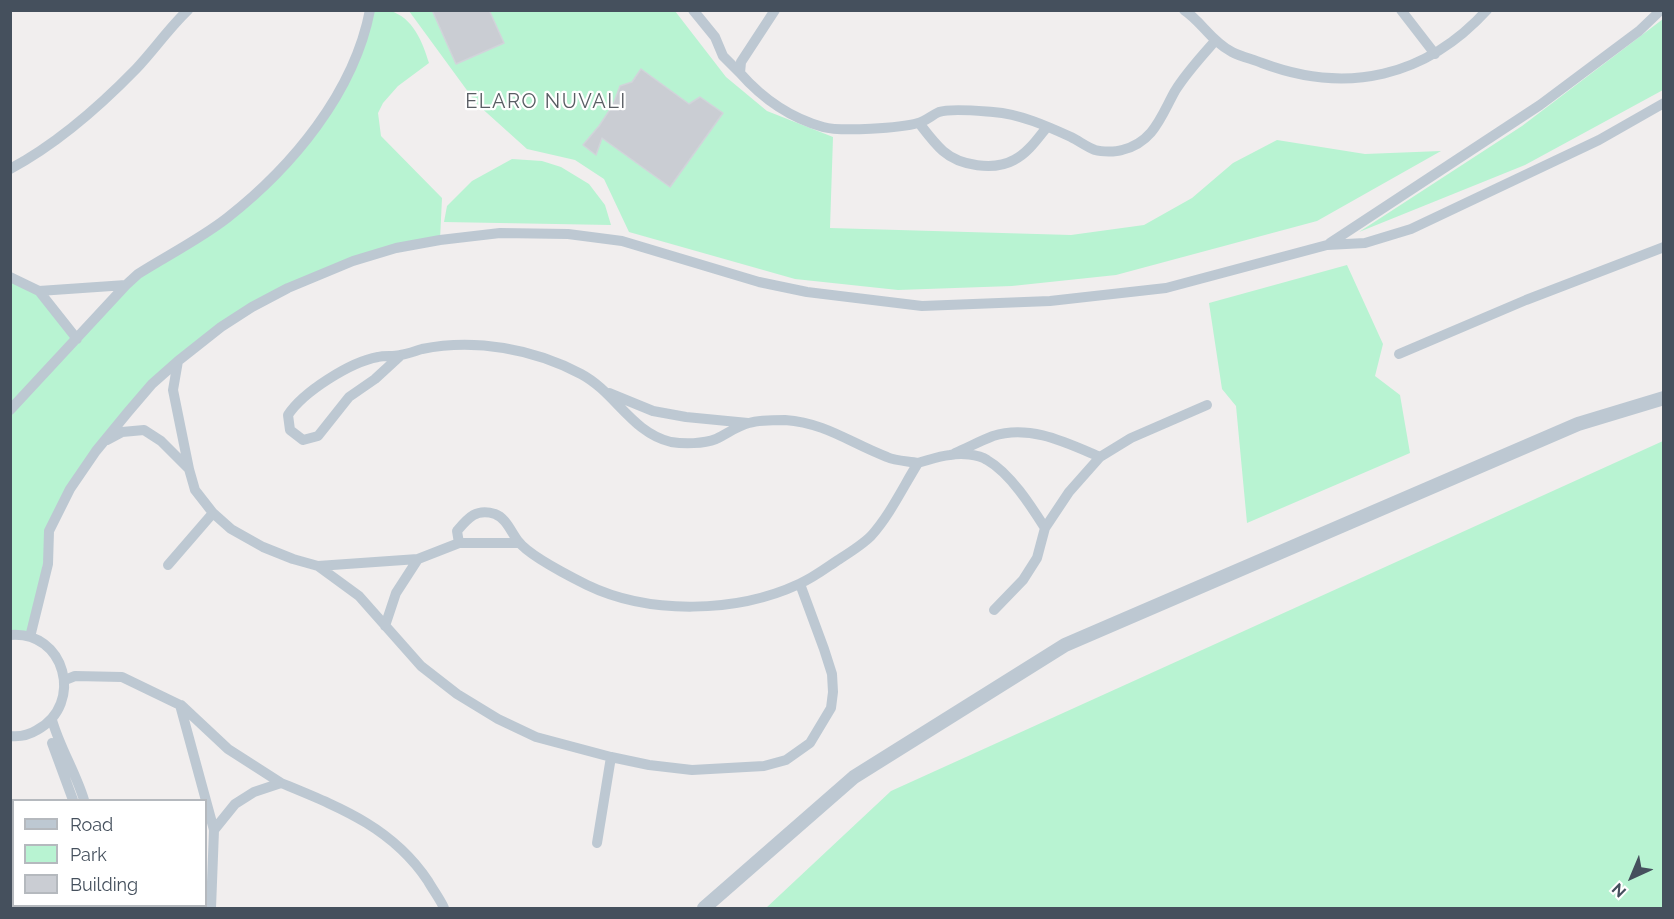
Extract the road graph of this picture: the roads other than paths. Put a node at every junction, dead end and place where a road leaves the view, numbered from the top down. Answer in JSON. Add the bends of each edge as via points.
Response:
{"nodes":[{"id":1,"x":188,"y":10,"type":"edge"},
{"id":2,"x":370,"y":10,"type":"edge"},
{"id":3,"x":693,"y":10,"type":"edge"},
{"id":4,"x":775,"y":10,"type":"edge"},
{"id":5,"x":1184,"y":10,"type":"edge"},
{"id":6,"x":1401,"y":10,"type":"edge"},
{"id":7,"x":1487,"y":10,"type":"edge"},
{"id":8,"x":1661,"y":10,"type":"edge"},
{"id":9,"x":1215,"y":41,"type":"junction"},
{"id":10,"x":1435,"y":54,"type":"junction"},
{"id":11,"x":740,"y":73,"type":"junction"},
{"id":12,"x":1664,"y":103,"type":"edge"},
{"id":13,"x":919,"y":123,"type":"junction"},
{"id":14,"x":1047,"y":127,"type":"junction"},
{"id":15,"x":10,"y":170,"type":"edge"},
{"id":16,"x":1328,"y":245,"type":"junction"},
{"id":17,"x":1664,"y":247,"type":"edge"},
{"id":18,"x":10,"y":277,"type":"edge"},
{"id":19,"x":126,"y":285,"type":"junction"},
{"id":20,"x":39,"y":291,"type":"junction"},
{"id":21,"x":77,"y":339,"type":"junction"},
{"id":22,"x":1399,"y":354,"type":"dead end"},
{"id":23,"x":400,"y":356,"type":"junction"},
{"id":24,"x":177,"y":360,"type":"junction"},
{"id":25,"x":607,"y":393,"type":"junction"},
{"id":26,"x":1664,"y":398,"type":"edge"},
{"id":27,"x":1207,"y":405,"type":"dead end"},
{"id":28,"x":10,"y":410,"type":"edge"},
{"id":29,"x":749,"y":423,"type":"junction"},
{"id":30,"x":104,"y":441,"type":"junction"},
{"id":31,"x":952,"y":454,"type":"junction"},
{"id":32,"x":1100,"y":457,"type":"junction"},
{"id":33,"x":918,"y":463,"type":"junction"},
{"id":34,"x":189,"y":469,"type":"junction"},
{"id":35,"x":213,"y":513,"type":"junction"},
{"id":36,"x":1044,"y":528,"type":"junction"},
{"id":37,"x":459,"y":543,"type":"junction"},
{"id":38,"x":519,"y":543,"type":"junction"},
{"id":39,"x":418,"y":559,"type":"junction"},
{"id":40,"x":168,"y":565,"type":"dead end"},
{"id":41,"x":318,"y":566,"type":"junction"},
{"id":42,"x":800,"y":584,"type":"junction"},
{"id":43,"x":994,"y":610,"type":"dead end"},
{"id":44,"x":385,"y":626,"type":"junction"},
{"id":45,"x":10,"y":635,"type":"edge"},
{"id":46,"x":30,"y":637,"type":"junction"},
{"id":47,"x":65,"y":680,"type":"junction"},
{"id":48,"x":180,"y":705,"type":"junction"},
{"id":49,"x":49,"y":723,"type":"junction"},
{"id":50,"x":10,"y":736,"type":"edge"},
{"id":51,"x":611,"y":758,"type":"junction"},
{"id":52,"x":281,"y":783,"type":"junction"},
{"id":53,"x":72,"y":799,"type":"edge"},
{"id":54,"x":83,"y":799,"type":"edge"},
{"id":55,"x":205,"y":799,"type":"edge"},
{"id":56,"x":207,"y":807,"type":"edge"},
{"id":57,"x":213,"y":830,"type":"junction"},
{"id":58,"x":597,"y":843,"type":"dead end"},
{"id":59,"x":211,"y":909,"type":"edge"},
{"id":60,"x":444,"y":909,"type":"edge"},
{"id":61,"x":704,"y":909,"type":"edge"}],
"edges":[{"from":1,"to":15,"type":"street","via":[[136,69],[81,120]]},
{"from":2,"to":19,"type":"street","via":[[366,34],[344,84],[282,169],[226,219]]},
{"from":3,"to":11,"type":"street","via":[[715,37],[723,56]]},
{"from":4,"to":11,"type":"street","via":[[741,62]]},
{"from":5,"to":9,"type":"street"},
{"from":6,"to":10,"type":"street"},
{"from":7,"to":10,"type":"street"},
{"from":8,"to":16,"type":"street","via":[[1540,105]]},
{"from":9,"to":10,"type":"street","via":[[1233,52],[1285,71],[1326,77],[1374,76]]},
{"from":9,"to":14,"type":"street","via":[[1184,78],[1161,120],[1142,142],[1122,150],[1098,151]]},
{"from":11,"to":13,"type":"street","via":[[776,105],[825,128],[850,130]]},
{"from":12,"to":16,"type":"street","via":[[1599,140],[1411,229],[1365,243]]},
{"from":13,"to":14,"type":"street","via":[[939,112],[995,112]]},
{"from":13,"to":14,"type":"street","via":[[944,152],[982,166],[1014,161]]},
{"from":16,"to":24,"type":"street","via":[[1166,288],[1050,301],[922,306],[759,282],[622,241],[568,234],[500,233],[396,248],[353,261],[252,307]]},
{"from":17,"to":22,"type":"street"},
{"from":18,"to":20,"type":"street"},
{"from":19,"to":20,"type":"street"},
{"from":19,"to":21,"type":"street"},
{"from":20,"to":21,"type":"street"},
{"from":21,"to":28,"type":"street"},
{"from":23,"to":23,"type":"street","via":[[349,397],[318,436],[303,440],[290,430],[288,415],[309,392],[353,364]]},
{"from":23,"to":25,"type":"street","via":[[423,349],[468,345],[506,348],[548,359],[583,375]]},
{"from":24,"to":30,"type":"street"},
{"from":24,"to":34,"type":"street","via":[[173,390]]},
{"from":25,"to":29,"type":"street","via":[[653,411]]},
{"from":25,"to":29,"type":"street","via":[[651,434],[671,441],[714,440]]},
{"from":26,"to":61,"type":"street","via":[[1578,424],[1065,645],[854,777]]},
{"from":27,"to":32,"type":"street","via":[[1131,438]]},
{"from":29,"to":33,"type":"street","via":[[804,422],[825,427],[890,458]]},
{"from":30,"to":34,"type":"street","via":[[122,432],[144,430]]},
{"from":30,"to":46,"type":"street","via":[[70,489],[49,531],[48,564]]},
{"from":31,"to":32,"type":"street","via":[[994,436],[1034,433]]},
{"from":31,"to":33,"type":"street"},
{"from":31,"to":36,"type":"street","via":[[987,459],[1011,481]]},
{"from":32,"to":36,"type":"street"},
{"from":33,"to":42,"type":"street","via":[[870,537]]},
{"from":34,"to":35,"type":"street","via":[[195,490]]},
{"from":35,"to":40,"type":"street"},
{"from":35,"to":41,"type":"street","via":[[231,529],[263,547]]},
{"from":36,"to":43,"type":"street","via":[[1037,558],[1023,580]]},
{"from":37,"to":38,"type":"street"},
{"from":37,"to":38,"type":"street","via":[[457,531],[471,514],[484,511],[498,515]]},
{"from":37,"to":39,"type":"street"},
{"from":38,"to":42,"type":"street","via":[[588,586],[630,601],[681,607],[727,604]]},
{"from":39,"to":41,"type":"street"},
{"from":39,"to":44,"type":"street","via":[[396,593]]},
{"from":41,"to":44,"type":"street","via":[[358,596]]},
{"from":42,"to":51,"type":"street","via":[[832,674],[831,708],[810,743],[786,760],[764,766],[692,770]]},
{"from":44,"to":51,"type":"street","via":[[421,666],[498,720],[537,737]]},
{"from":45,"to":46,"type":"street"},
{"from":46,"to":47,"type":"street","via":[[50,649]]},
{"from":47,"to":48,"type":"street","via":[[75,676],[122,677]]},
{"from":47,"to":49,"type":"street","via":[[60,708]]},
{"from":48,"to":52,"type":"street","via":[[228,749]]},
{"from":48,"to":55,"type":"street"},
{"from":49,"to":50,"type":"street","via":[[32,733]]},
{"from":49,"to":53,"type":"street"},
{"from":49,"to":54,"type":"street"},
{"from":51,"to":58,"type":"street"},
{"from":52,"to":57,"type":"street","via":[[254,792],[235,804]]},
{"from":52,"to":60,"type":"street","via":[[369,823],[400,847],[423,874]]},
{"from":56,"to":57,"type":"street"},
{"from":57,"to":59,"type":"street"}]}
